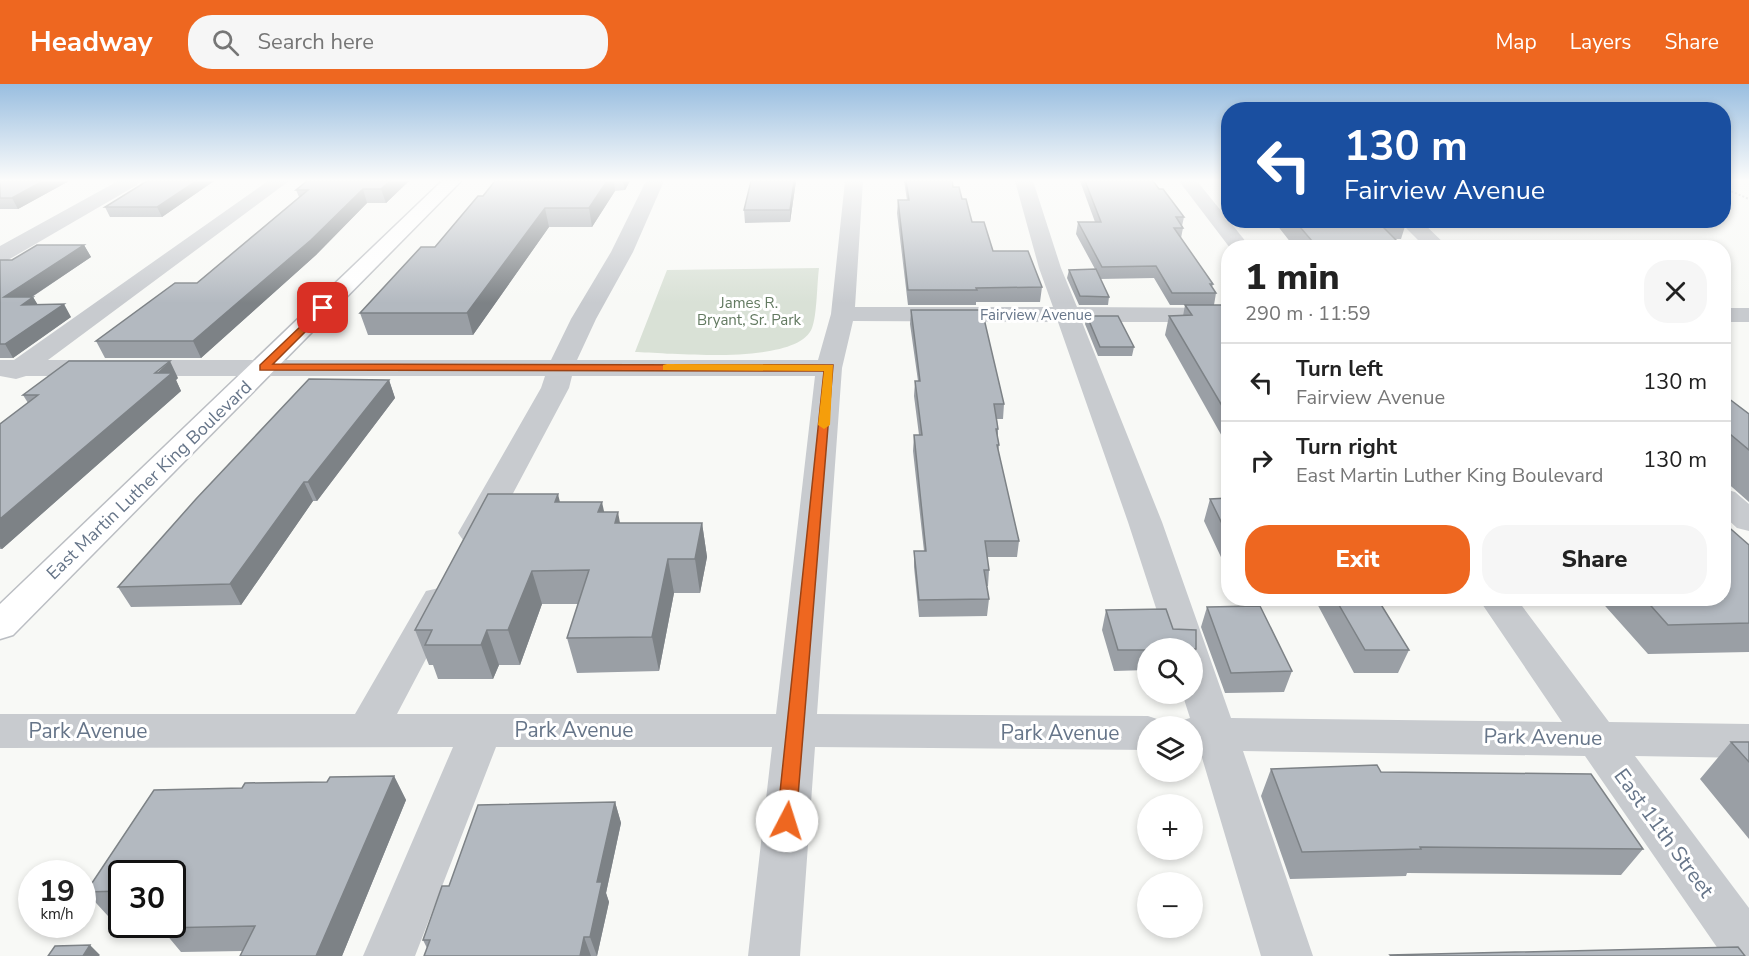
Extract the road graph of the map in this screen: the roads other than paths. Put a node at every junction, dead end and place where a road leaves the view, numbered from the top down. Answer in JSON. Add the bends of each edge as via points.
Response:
{"nodes":[{"id":1,"x":59,"y":222,"type":"edge"},
{"id":2,"x":222,"y":222,"type":"edge"},
{"id":3,"x":411,"y":222,"type":"edge"},
{"id":4,"x":636,"y":222,"type":"edge"},
{"id":5,"x":851,"y":222,"type":"edge"},
{"id":6,"x":1036,"y":222,"type":"edge"},
{"id":7,"x":1225,"y":228,"type":"edge"},
{"id":8,"x":1417,"y":228,"type":"edge"},
{"id":9,"x":1235,"y":240,"type":"edge"},
{"id":10,"x":1430,"y":240,"type":"edge"},
{"id":11,"x":0,"y":255,"type":"edge"},
{"id":12,"x":843,"y":315,"type":"junction"},
{"id":13,"x":1068,"y":315,"type":"junction"},
{"id":14,"x":1221,"y":315,"type":"edge"},
{"id":15,"x":263,"y":368,"type":"junction"},
{"id":16,"x":559,"y":368,"type":"junction"},
{"id":17,"x":829,"y":368,"type":"junction"},
{"id":18,"x":6,"y":373,"type":"edge"},
{"id":19,"x":1731,"y":505,"type":"edge"},
{"id":20,"x":1749,"y":521,"type":"edge"},
{"id":21,"x":1502,"y":606,"type":"edge"},
{"id":22,"x":0,"y":626,"type":"edge"},
{"id":23,"x":1185,"y":638,"type":"edge"},
{"id":24,"x":1200,"y":704,"type":"edge"},
{"id":25,"x":367,"y":730,"type":"junction"},
{"id":26,"x":481,"y":730,"type":"junction"},
{"id":27,"x":795,"y":730,"type":"junction"},
{"id":28,"x":0,"y":731,"type":"edge"},
{"id":29,"x":1137,"y":733,"type":"edge"},
{"id":30,"x":1205,"y":734,"type":"edge"},
{"id":31,"x":1595,"y":738,"type":"junction"},
{"id":32,"x":1749,"y":741,"type":"edge"},
{"id":33,"x":1749,"y":950,"type":"edge"},
{"id":34,"x":389,"y":956,"type":"edge"},
{"id":35,"x":774,"y":956,"type":"edge"},
{"id":36,"x":1287,"y":956,"type":"edge"}],
"edges":[{"from":1,"to":11,"type":"street"},
{"from":2,"to":18,"type":"street"},
{"from":3,"to":15,"type":"main road","name":"East Martin Luther King Boulevard"},
{"from":4,"to":16,"type":"street"},
{"from":5,"to":12,"type":"street"},
{"from":6,"to":13,"type":"street"},
{"from":7,"to":9,"type":"street"},
{"from":8,"to":10,"type":"street"},
{"from":12,"to":13,"type":"street","name":"Fairview Avenue"},
{"from":12,"to":17,"type":"street"},
{"from":13,"to":14,"type":"street","name":"Fairview Avenue"},
{"from":13,"to":23,"type":"street"},
{"from":15,"to":16,"type":"street"},
{"from":15,"to":18,"type":"street"},
{"from":15,"to":22,"type":"main road","name":"East Martin Luther King Boulevard"},
{"from":16,"to":17,"type":"street"},
{"from":16,"to":25,"type":"street","via":[[555,388]]},
{"from":17,"to":27,"type":"street"},
{"from":19,"to":20,"type":"street"},
{"from":21,"to":31,"type":"street","name":"East 11th Street"},
{"from":24,"to":30,"type":"street"},
{"from":25,"to":26,"type":"street","name":"Park Avenue"},
{"from":25,"to":28,"type":"street","name":"Park Avenue"},
{"from":26,"to":27,"type":"street","name":"Park Avenue"},
{"from":26,"to":34,"type":"street"},
{"from":27,"to":29,"type":"street","name":"Park Avenue"},
{"from":27,"to":35,"type":"street"},
{"from":30,"to":31,"type":"street","name":"Park Avenue"},
{"from":30,"to":36,"type":"street","via":[[1235,798]]},
{"from":31,"to":32,"type":"street","name":"Park Avenue"},
{"from":31,"to":33,"type":"street","name":"East 11th Street"}]}
